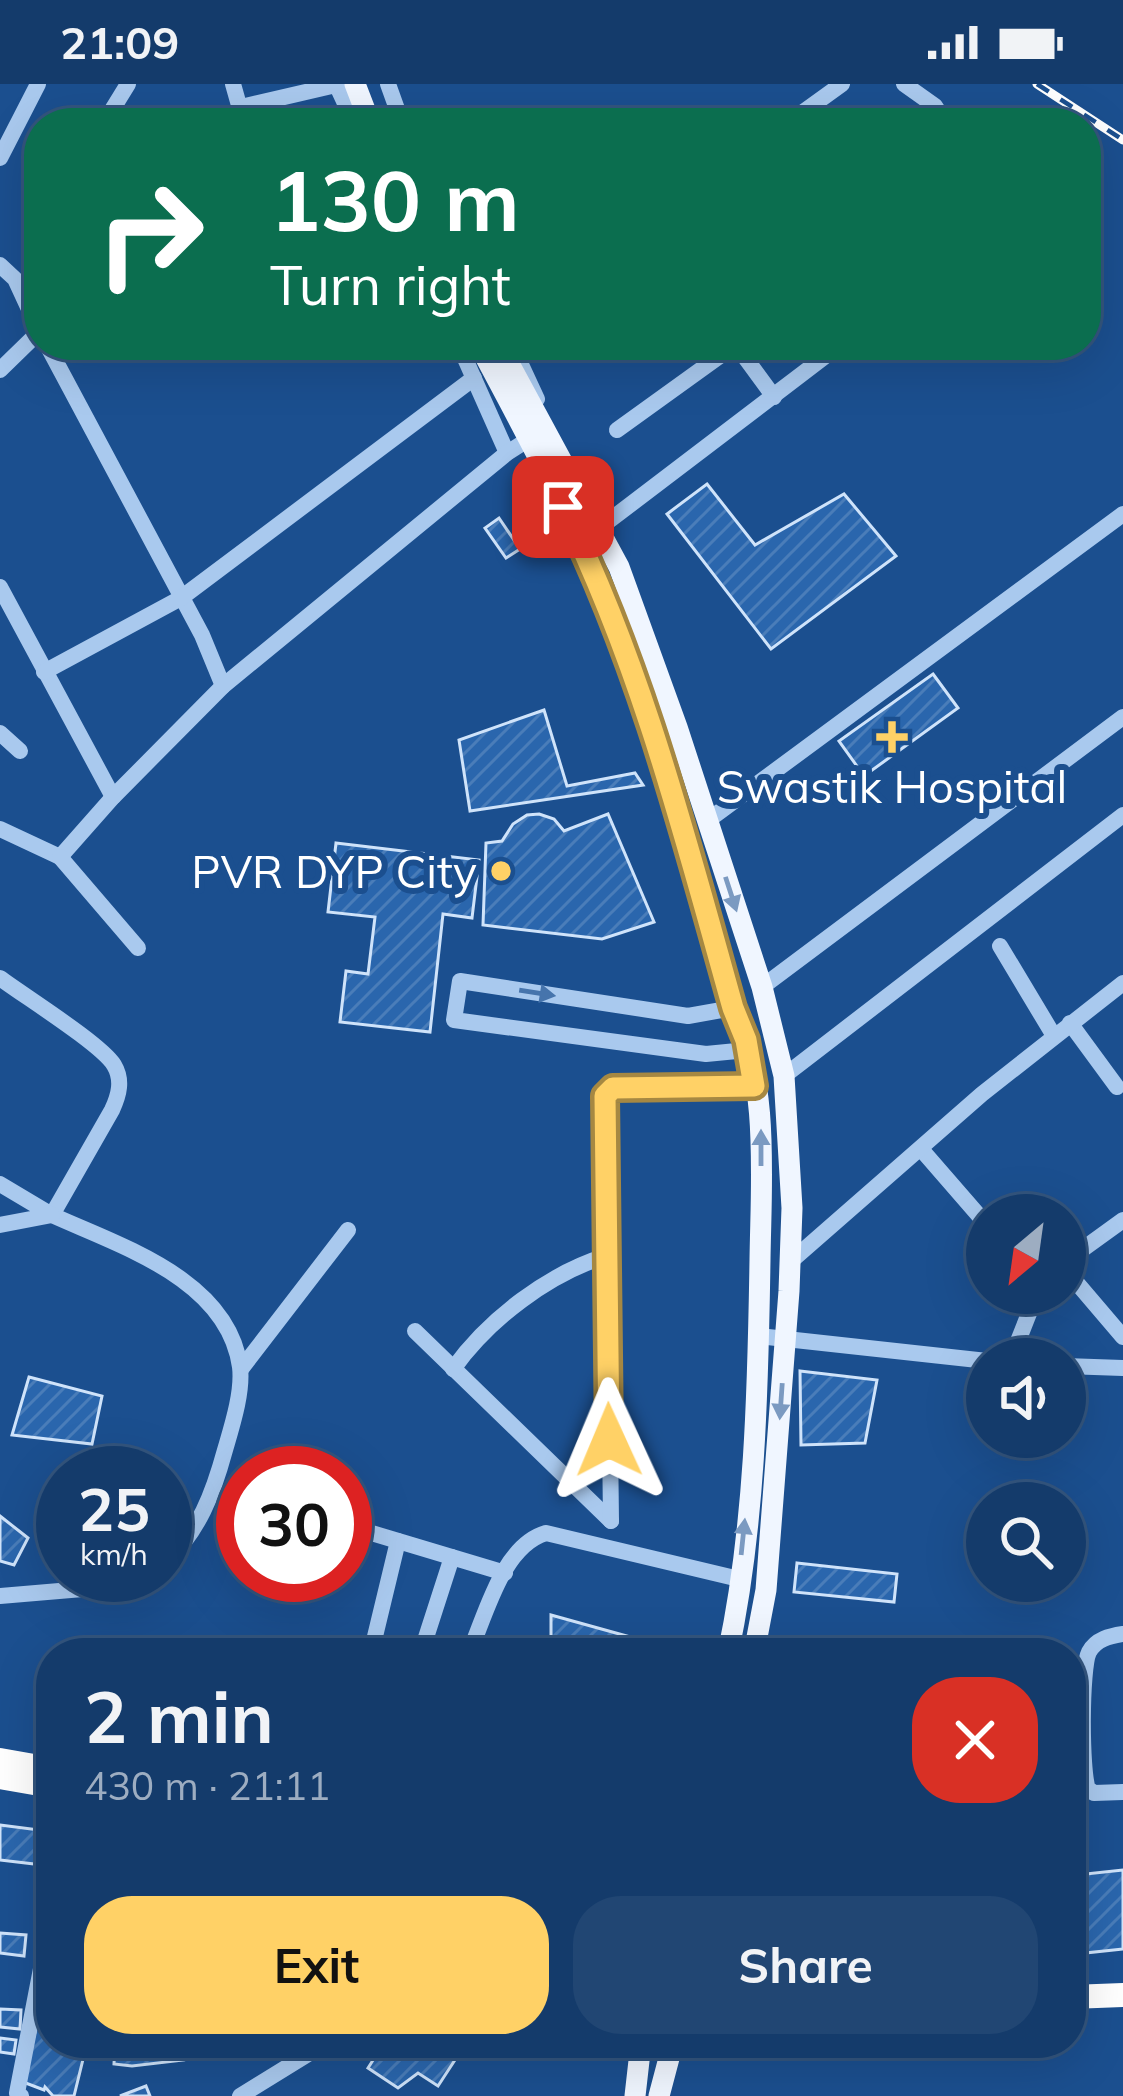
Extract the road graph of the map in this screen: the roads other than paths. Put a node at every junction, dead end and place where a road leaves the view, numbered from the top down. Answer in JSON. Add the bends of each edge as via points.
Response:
{"nodes":[{"id":1,"x":336,"y":84,"type":"edge"},
{"id":2,"x":842,"y":84,"type":"edge"},
{"id":3,"x":904,"y":84,"type":"edge"},
{"id":4,"x":263,"y":108,"type":"edge"},
{"id":5,"x":809,"y":108,"type":"edge"},
{"id":6,"x":936,"y":108,"type":"edge"},
{"id":7,"x":24,"y":111,"type":"edge"},
{"id":8,"x":0,"y":158,"type":"edge"},
{"id":9,"x":24,"y":346,"type":"edge"},
{"id":10,"x":56,"y":360,"type":"edge"},
{"id":11,"x":466,"y":360,"type":"edge"},
{"id":12,"x":488,"y":360,"type":"edge"},
{"id":13,"x":505,"y":360,"type":"edge"},
{"id":14,"x":519,"y":360,"type":"edge"},
{"id":15,"x":715,"y":360,"type":"edge"},
{"id":16,"x":747,"y":360,"type":"edge"},
{"id":17,"x":821,"y":360,"type":"edge"},
{"id":18,"x":0,"y":369,"type":"edge"},
{"id":19,"x":474,"y":378,"type":"junction"},
{"id":20,"x":774,"y":397,"type":"junction"},
{"id":21,"x":617,"y":430,"type":"dead end"},
{"id":22,"x":533,"y":433,"type":"junction"},
{"id":23,"x":507,"y":453,"type":"junction"},
{"id":24,"x":1123,"y":514,"type":"edge"},
{"id":25,"x":589,"y":535,"type":"junction"},
{"id":26,"x":0,"y":587,"type":"edge"},
{"id":27,"x":182,"y":598,"type":"junction"},
{"id":28,"x":44,"y":672,"type":"junction"},
{"id":29,"x":224,"y":686,"type":"junction"},
{"id":30,"x":1123,"y":717,"type":"edge"},
{"id":31,"x":0,"y":733,"type":"edge"},
{"id":32,"x":20,"y":751,"type":"dead end"},
{"id":33,"x":113,"y":797,"type":"junction"},
{"id":34,"x":1123,"y":815,"type":"edge"},
{"id":35,"x":706,"y":821,"type":"junction"},
{"id":36,"x":0,"y":829,"type":"edge"},
{"id":37,"x":60,"y":857,"type":"junction"},
{"id":38,"x":1000,"y":946,"type":"dead end"},
{"id":39,"x":138,"y":948,"type":"dead end"},
{"id":40,"x":0,"y":978,"type":"edge"},
{"id":41,"x":1123,"y":983,"type":"edge"},
{"id":42,"x":762,"y":987,"type":"junction"},
{"id":43,"x":733,"y":1008,"type":"junction"},
{"id":44,"x":1070,"y":1023,"type":"junction"},
{"id":45,"x":1054,"y":1036,"type":"junction"},
{"id":46,"x":747,"y":1050,"type":"junction"},
{"id":47,"x":784,"y":1076,"type":"junction"},
{"id":48,"x":754,"y":1086,"type":"junction"},
{"id":49,"x":1118,"y":1088,"type":"dead end"},
{"id":50,"x":921,"y":1149,"type":"junction"},
{"id":51,"x":0,"y":1184,"type":"edge"},
{"id":52,"x":966,"y":1201,"type":"edge"},
{"id":53,"x":52,"y":1215,"type":"junction"},
{"id":54,"x":0,"y":1226,"type":"edge"},
{"id":55,"x":1120,"y":1227,"type":"edge"},
{"id":56,"x":348,"y":1230,"type":"dead end"},
{"id":57,"x":1086,"y":1251,"type":"edge"},
{"id":58,"x":606,"y":1256,"type":"junction"},
{"id":59,"x":790,"y":1262,"type":"junction"},
{"id":60,"x":1086,"y":1292,"type":"edge"},
{"id":61,"x":415,"y":1331,"type":"dead end"},
{"id":62,"x":759,"y":1336,"type":"junction"},
{"id":63,"x":1123,"y":1337,"type":"edge"},
{"id":64,"x":785,"y":1338,"type":"junction"},
{"id":65,"x":966,"y":1359,"type":"edge"},
{"id":66,"x":1086,"y":1367,"type":"edge"},
{"id":67,"x":1123,"y":1368,"type":"edge"},
{"id":68,"x":241,"y":1369,"type":"junction"},
{"id":69,"x":453,"y":1369,"type":"junction"},
{"id":70,"x":192,"y":1533,"type":"edge"},
{"id":71,"x":372,"y":1533,"type":"edge"},
{"id":72,"x":398,"y":1541,"type":"junction"},
{"id":73,"x":452,"y":1557,"type":"junction"},
{"id":74,"x":505,"y":1573,"type":"junction"},
{"id":75,"x":739,"y":1579,"type":"junction"},
{"id":76,"x":36,"y":1593,"type":"edge"},
{"id":77,"x":0,"y":1596,"type":"edge"},
{"id":78,"x":1123,"y":1634,"type":"edge"},
{"id":79,"x":375,"y":1638,"type":"edge"},
{"id":80,"x":427,"y":1638,"type":"edge"},
{"id":81,"x":476,"y":1638,"type":"edge"},
{"id":82,"x":730,"y":1638,"type":"edge"},
{"id":83,"x":757,"y":1638,"type":"edge"},
{"id":84,"x":1086,"y":1684,"type":"edge"},
{"id":85,"x":0,"y":1760,"type":"edge"},
{"id":86,"x":36,"y":1766,"type":"edge"},
{"id":87,"x":0,"y":1778,"type":"edge"},
{"id":88,"x":1086,"y":1780,"type":"edge"},
{"id":89,"x":36,"y":1784,"type":"edge"},
{"id":90,"x":1123,"y":1792,"type":"edge"},
{"id":91,"x":1123,"y":1981,"type":"edge"},
{"id":92,"x":1086,"y":1982,"type":"edge"},
{"id":93,"x":36,"y":1994,"type":"edge"},
{"id":94,"x":1123,"y":1995,"type":"edge"},
{"id":95,"x":1086,"y":1996,"type":"edge"},
{"id":96,"x":302,"y":2058,"type":"edge"},
{"id":97,"x":639,"y":2058,"type":"edge"},
{"id":98,"x":669,"y":2058,"type":"edge"},
{"id":99,"x":21,"y":2096,"type":"edge"},
{"id":100,"x":240,"y":2096,"type":"edge"},
{"id":101,"x":634,"y":2096,"type":"edge"},
{"id":102,"x":659,"y":2096,"type":"edge"}],
"edges":[{"from":1,"to":4,"type":"street"},
{"from":2,"to":5,"type":"street"},
{"from":3,"to":6,"type":"street"},
{"from":7,"to":8,"type":"street"},
{"from":9,"to":18,"type":"street"},
{"from":10,"to":27,"type":"street"},
{"from":11,"to":19,"type":"street"},
{"from":12,"to":22,"type":"main road"},
{"from":13,"to":22,"type":"main road"},
{"from":14,"to":22,"type":"street","via":[[546,420]]},
{"from":15,"to":21,"type":"street"},
{"from":16,"to":20,"type":"street"},
{"from":17,"to":20,"type":"street"},
{"from":19,"to":23,"type":"street"},
{"from":19,"to":27,"type":"street"},
{"from":20,"to":25,"type":"street"},
{"from":22,"to":23,"type":"street"},
{"from":22,"to":25,"type":"main road"},
{"from":23,"to":29,"type":"street"},
{"from":24,"to":35,"type":"street"},
{"from":25,"to":35,"type":"main road","via":[[619,567]]},
{"from":25,"to":43,"type":"main road","via":[[656,734]]},
{"from":26,"to":28,"type":"street"},
{"from":27,"to":28,"type":"street"},
{"from":27,"to":29,"type":"street"},
{"from":28,"to":33,"type":"street"},
{"from":29,"to":33,"type":"street"},
{"from":30,"to":42,"type":"street"},
{"from":31,"to":32,"type":"street"},
{"from":33,"to":37,"type":"street"},
{"from":34,"to":47,"type":"street"},
{"from":35,"to":42,"type":"main road","one_way":true},
{"from":36,"to":37,"type":"street"},
{"from":37,"to":39,"type":"street"},
{"from":38,"to":45,"type":"street"},
{"from":40,"to":53,"type":"street","via":[[106,1055],[120,1079],[112,1110]]},
{"from":41,"to":44,"type":"street"},
{"from":42,"to":47,"type":"main road"},
{"from":43,"to":46,"type":"main road"},
{"from":46,"to":43,"type":"street","one_way":true,"via":[[706,1054],[454,1020],[460,981],[688,1016]]},
{"from":44,"to":45,"type":"street"},
{"from":44,"to":49,"type":"street"},
{"from":45,"to":50,"type":"street"},
{"from":46,"to":48,"type":"main road"},
{"from":47,"to":59,"type":"main road"},
{"from":48,"to":58,"type":"street","via":[[613,1088],[605,1096]]},
{"from":62,"to":48,"type":"main road","one_way":true,"via":[[761,1131]]},
{"from":50,"to":52,"type":"street"},
{"from":50,"to":59,"type":"street"},
{"from":51,"to":53,"type":"street"},
{"from":53,"to":54,"type":"street"},
{"from":53,"to":68,"type":"street","via":[[200,1294]]},
{"from":55,"to":57,"type":"street"},
{"from":56,"to":68,"type":"street"},
{"from":58,"to":69,"type":"street","via":[[522,1301]]},
{"from":58,"to":69,"type":"street","via":[[610,1522]]},
{"from":59,"to":64,"type":"main road"},
{"from":60,"to":63,"type":"street"},
{"from":61,"to":69,"type":"street"},
{"from":62,"to":64,"type":"street"},
{"from":75,"to":62,"type":"main road","one_way":true},
{"from":64,"to":65,"type":"street"},
{"from":64,"to":83,"type":"main road","one_way":true},
{"from":66,"to":67,"type":"street"},
{"from":68,"to":70,"type":"street","via":[[213,1492]]},
{"from":71,"to":72,"type":"street"},
{"from":72,"to":73,"type":"street"},
{"from":72,"to":79,"type":"street"},
{"from":73,"to":74,"type":"street"},
{"from":73,"to":80,"type":"street"},
{"from":74,"to":75,"type":"street","via":[[522,1546],[546,1533]]},
{"from":74,"to":81,"type":"street"},
{"from":75,"to":82,"type":"main road"},
{"from":76,"to":77,"type":"street"},
{"from":78,"to":84,"type":"street","via":[[1101,1640],[1087,1656]]},
{"from":85,"to":86,"type":"highway"},
{"from":87,"to":89,"type":"highway"},
{"from":88,"to":90,"type":"street","via":[[1088,1789]]},
{"from":91,"to":92,"type":"highway"},
{"from":93,"to":99,"type":"street"},
{"from":94,"to":95,"type":"highway"},
{"from":96,"to":100,"type":"street"},
{"from":97,"to":101,"type":"main road"},
{"from":98,"to":102,"type":"main road"}]}
